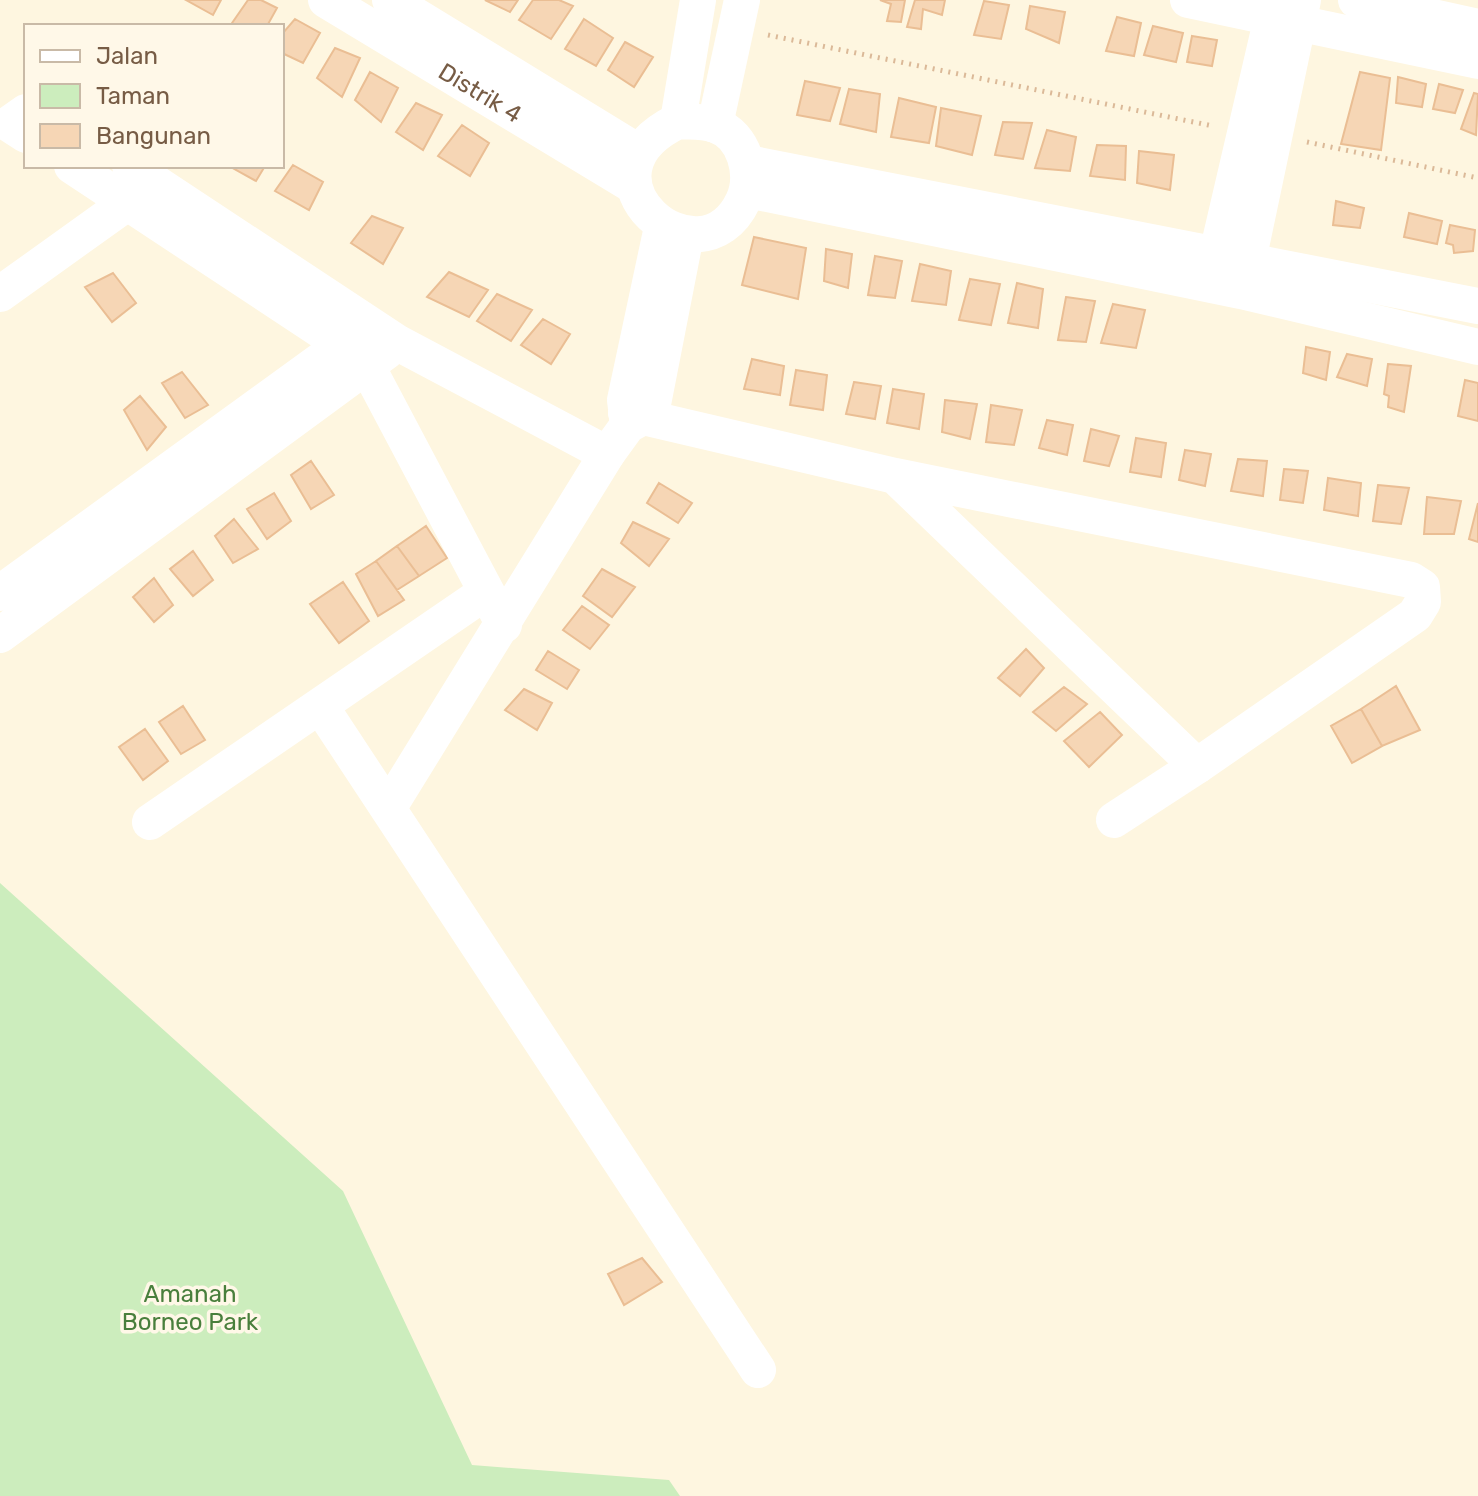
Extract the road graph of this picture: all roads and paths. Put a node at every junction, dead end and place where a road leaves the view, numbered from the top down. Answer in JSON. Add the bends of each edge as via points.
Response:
{"nodes":[{"id":1,"x":326,"y":0,"type":"edge"},
{"id":2,"x":390,"y":0,"type":"edge"},
{"id":3,"x":698,"y":0,"type":"edge"},
{"id":4,"x":1188,"y":0,"type":"edge"},
{"id":5,"x":1356,"y":0,"type":"edge"},
{"id":6,"x":1287,"y":10,"type":"edge"},
{"id":7,"x":739,"y":14,"type":"edge"},
{"id":8,"x":1478,"y":27,"type":"edge"},
{"id":9,"x":1478,"y":61,"type":"edge"},
{"id":10,"x":678,"y":121,"type":"junction"},
{"id":11,"x":715,"y":125,"type":"junction"},
{"id":12,"x":1260,"y":134,"type":"junction"},
{"id":13,"x":80,"y":168,"type":"edge"},
{"id":14,"x":636,"y":169,"type":"junction"},
{"id":15,"x":748,"y":176,"type":"junction"},
{"id":16,"x":1478,"y":178,"type":"edge"},
{"id":17,"x":136,"y":183,"type":"edge"},
{"id":18,"x":674,"y":231,"type":"junction"},
{"id":19,"x":1229,"y":272,"type":"junction"},
{"id":20,"x":0,"y":294,"type":"edge"},
{"id":21,"x":1478,"y":306,"type":"edge"},
{"id":22,"x":370,"y":345,"type":"junction"},
{"id":23,"x":1478,"y":347,"type":"edge"},
{"id":24,"x":633,"y":419,"type":"junction"},
{"id":25,"x":607,"y":454,"type":"junction"},
{"id":26,"x":895,"y":476,"type":"junction"},
{"id":27,"x":486,"y":592,"type":"junction"},
{"id":28,"x":0,"y":593,"type":"edge"},
{"id":29,"x":504,"y":625,"type":"junction"},
{"id":30,"x":0,"y":635,"type":"edge"},
{"id":31,"x":321,"y":707,"type":"junction"},
{"id":32,"x":1197,"y":766,"type":"junction"},
{"id":33,"x":389,"y":807,"type":"junction"},
{"id":34,"x":1114,"y":820,"type":"dead end"},
{"id":35,"x":150,"y":822,"type":"dead end"},
{"id":36,"x":758,"y":1370,"type":"dead end"}],
"edges":[{"from":1,"to":14,"type":"street","name":"Distrik 4"},
{"from":2,"to":14,"type":"street","name":"Distrik 4"},
{"from":3,"to":10,"type":"street"},
{"from":4,"to":6,"type":"street"},
{"from":5,"to":8,"type":"street"},
{"from":6,"to":9,"type":"street"},
{"from":6,"to":12,"type":"street"},
{"from":7,"to":11,"type":"street"},
{"from":7,"to":12,"type":"path"},
{"from":10,"to":11,"type":"street"},
{"from":10,"to":14,"type":"street","via":[[656,132]]},
{"from":11,"to":15,"type":"street","via":[[736,140]]},
{"from":12,"to":16,"type":"path"},
{"from":12,"to":19,"type":"street"},
{"from":13,"to":17,"type":"street"},
{"from":14,"to":18,"type":"street","via":[[644,209]]},
{"from":15,"to":18,"type":"street","via":[[736,214],[714,231]]},
{"from":15,"to":19,"type":"street"},
{"from":17,"to":20,"type":"street"},
{"from":17,"to":22,"type":"street"},
{"from":18,"to":24,"type":"street","via":[[653,404]]},
{"from":19,"to":21,"type":"street"},
{"from":19,"to":23,"type":"street"},
{"from":22,"to":25,"type":"street"},
{"from":22,"to":27,"type":"street"},
{"from":22,"to":28,"type":"street"},
{"from":22,"to":30,"type":"street"},
{"from":24,"to":25,"type":"street"},
{"from":24,"to":26,"type":"street"},
{"from":25,"to":29,"type":"street"},
{"from":26,"to":32,"type":"street"},
{"from":26,"to":32,"type":"street","via":[[1419,582],[1423,602],[1415,615]]},
{"from":27,"to":29,"type":"street"},
{"from":27,"to":31,"type":"street"},
{"from":29,"to":33,"type":"street"},
{"from":31,"to":33,"type":"street"},
{"from":31,"to":35,"type":"street"},
{"from":32,"to":34,"type":"street"},
{"from":33,"to":36,"type":"street"}]}
